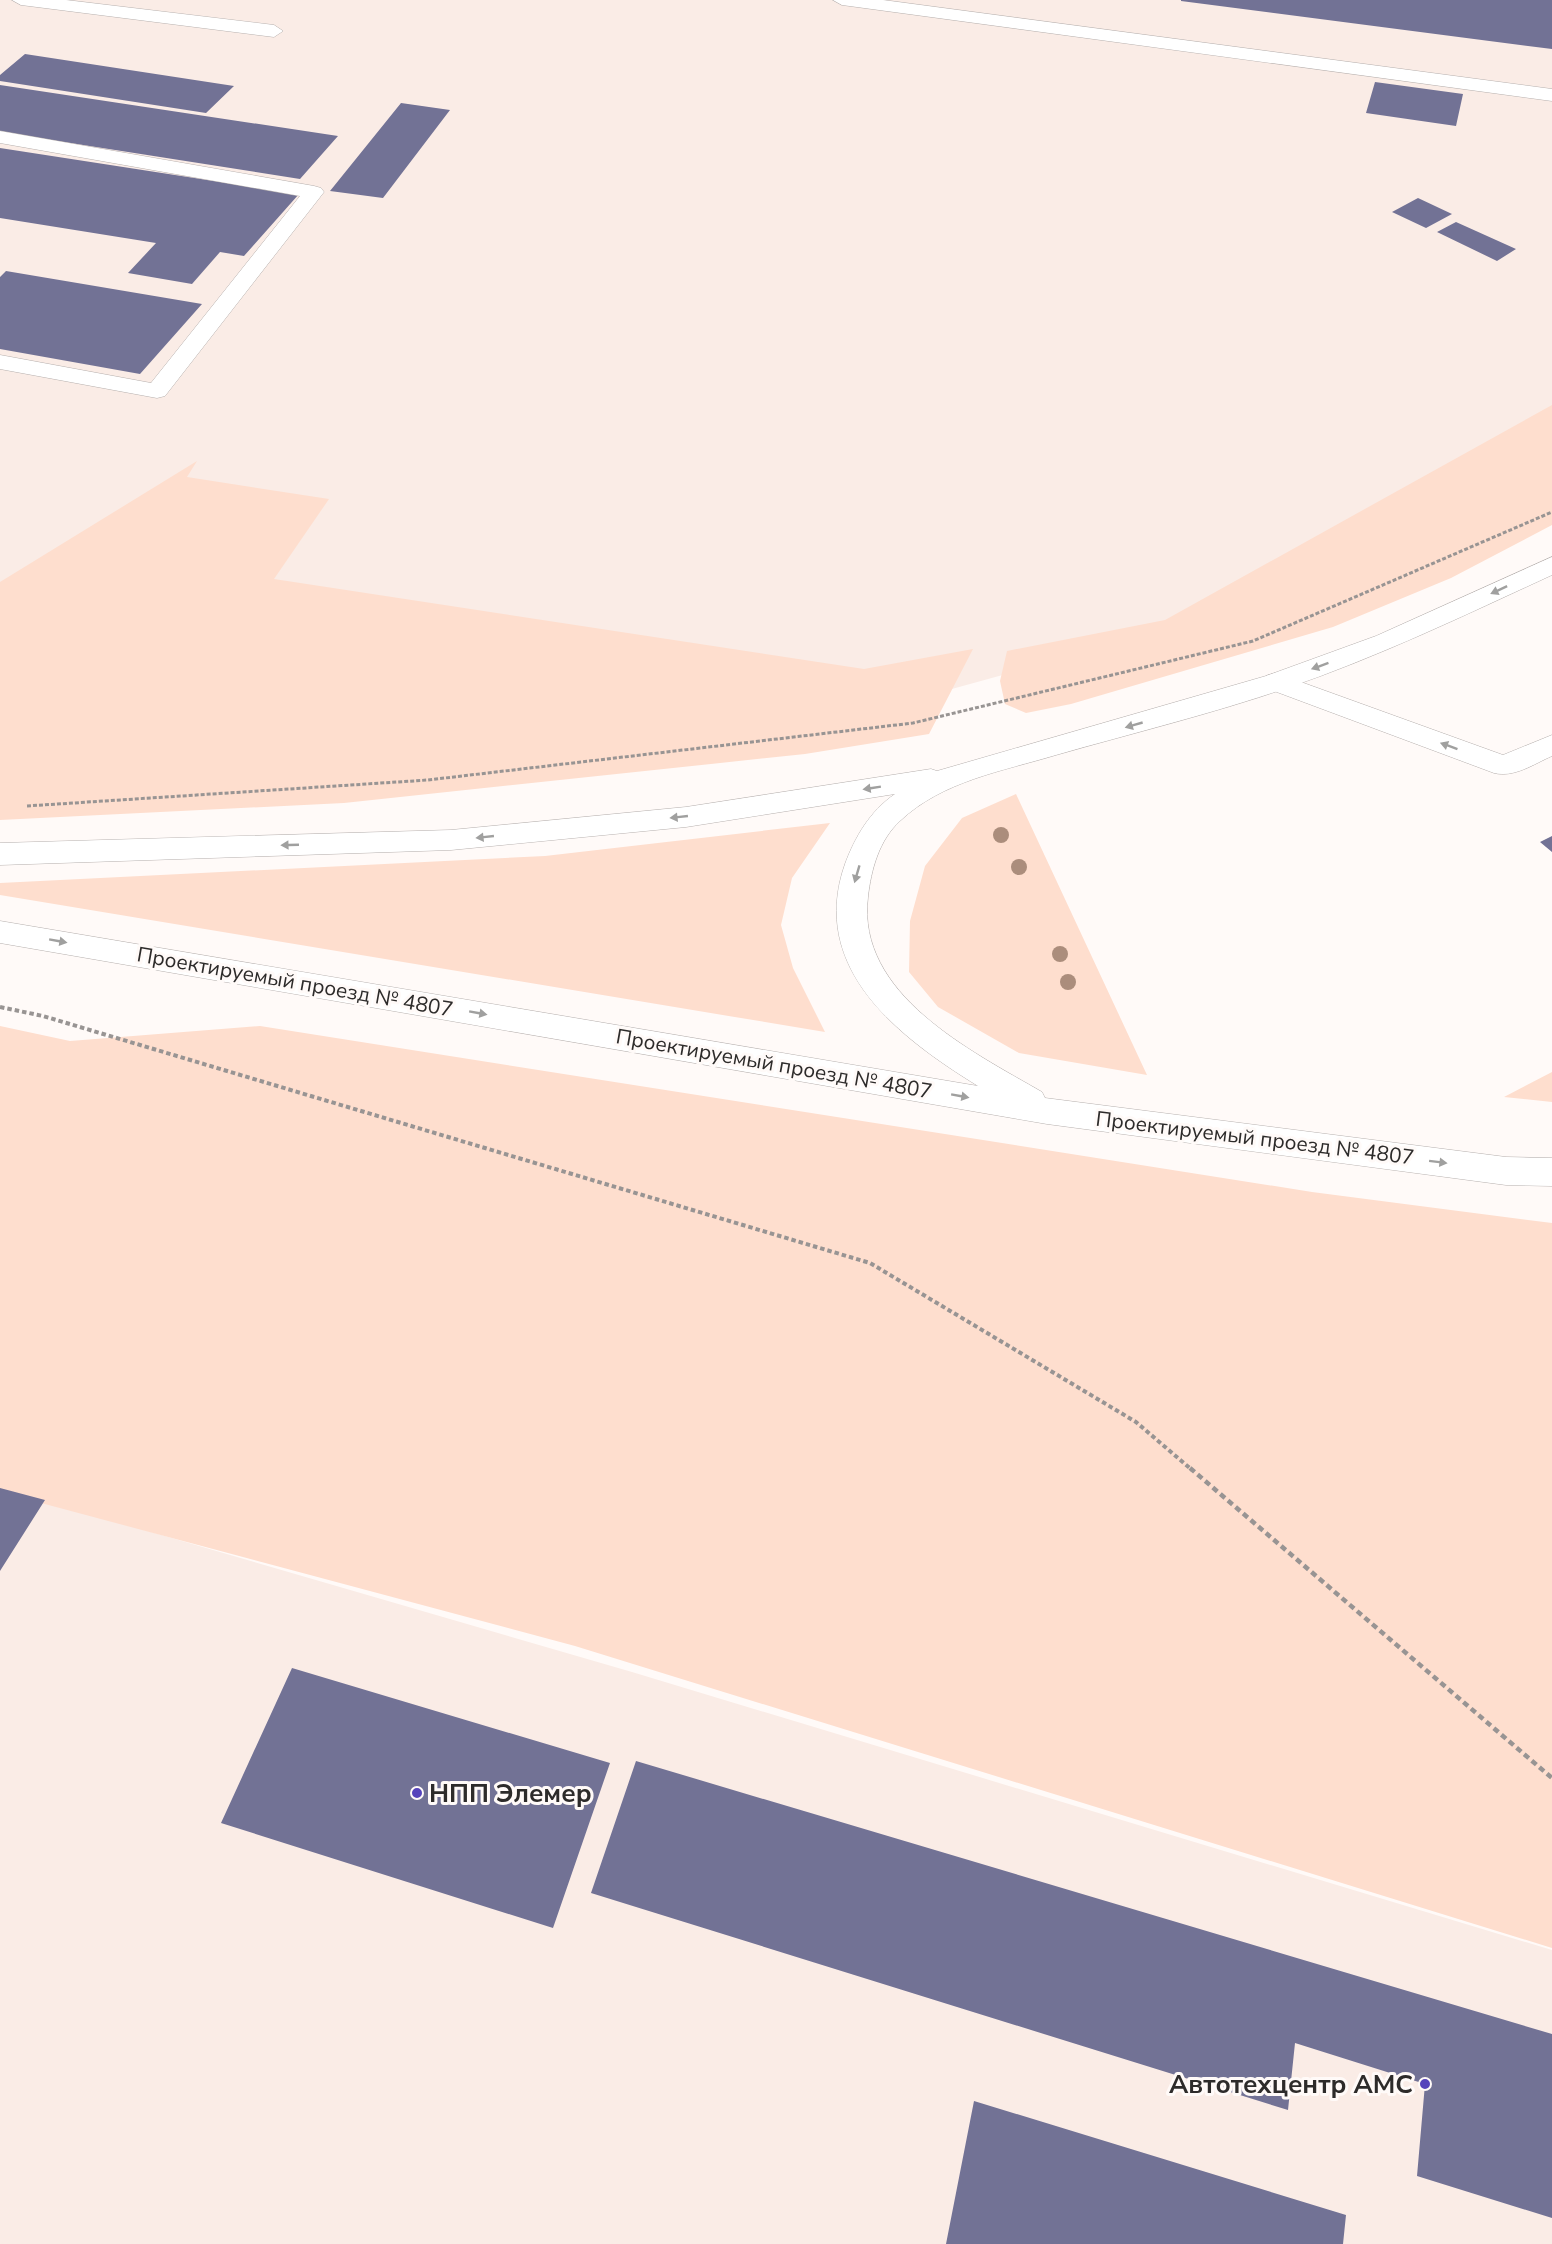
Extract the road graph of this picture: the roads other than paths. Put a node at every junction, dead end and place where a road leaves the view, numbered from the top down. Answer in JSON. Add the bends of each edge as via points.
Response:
{"nodes":[{"id":1,"x":21,"y":0,"type":"edge"},
{"id":2,"x":842,"y":0,"type":"edge"},
{"id":3,"x":274,"y":31,"type":"dead end"},
{"id":4,"x":1552,"y":95,"type":"edge"},
{"id":5,"x":0,"y":137,"type":"edge"},
{"id":6,"x":0,"y":362,"type":"edge"},
{"id":7,"x":1552,"y":565,"type":"edge"},
{"id":8,"x":1276,"y":682,"type":"junction"},
{"id":9,"x":1552,"y":745,"type":"edge"},
{"id":10,"x":950,"y":776,"type":"junction"},
{"id":11,"x":0,"y":854,"type":"edge"},
{"id":12,"x":0,"y":932,"type":"edge"},
{"id":13,"x":1047,"y":1111,"type":"junction"},
{"id":14,"x":1552,"y":1172,"type":"edge"}],
"edges":[{"from":1,"to":3,"type":"main road"},
{"from":2,"to":4,"type":"main road"},
{"from":5,"to":6,"type":"main road","via":[[314,192],[157,391]]},
{"from":7,"to":8,"type":"main road","one_way":true,"via":[[1385,642]]},
{"from":9,"to":8,"type":"main road","one_way":true,"via":[[1504,766]]},
{"from":8,"to":10,"type":"main road","one_way":true},
{"from":10,"to":11,"type":"main road","one_way":true,"via":[[686,817],[451,840]]},
{"from":10,"to":13,"type":"main road","one_way":true,"via":[[901,802],[879,823],[864,847],[852,890],[855,947],[891,1004],[926,1035]]},
{"from":12,"to":13,"type":"main road","name":"Проектируемый проезд № 4807","one_way":true},
{"from":13,"to":14,"type":"main road","name":"Проектируемый проезд № 4807","one_way":true,"via":[[1506,1171]]}]}
